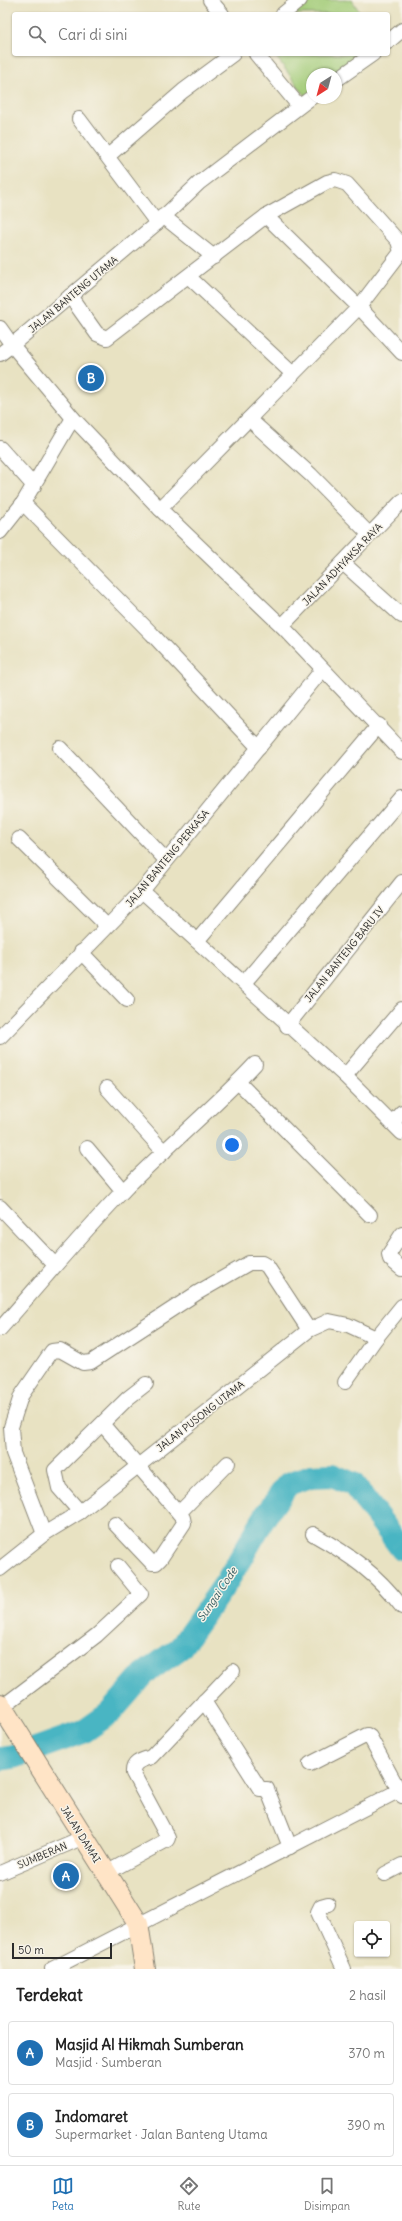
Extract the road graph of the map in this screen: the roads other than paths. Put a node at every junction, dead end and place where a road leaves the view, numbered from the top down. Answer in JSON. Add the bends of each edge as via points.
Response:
{"nodes":[{"id":1,"x":210,"y":0,"type":"edge"},
{"id":2,"x":300,"y":0,"type":"edge"},
{"id":3,"x":220,"y":12,"type":"edge"},
{"id":4,"x":286,"y":12,"type":"edge"},
{"id":5,"x":402,"y":30,"type":"edge"},
{"id":6,"x":390,"y":40,"type":"edge"},
{"id":7,"x":230,"y":56,"type":"edge"},
{"id":8,"x":258,"y":56,"type":"edge"},
{"id":9,"x":370,"y":56,"type":"edge"},
{"id":10,"x":342,"y":76,"type":"edge"},
{"id":11,"x":306,"y":101,"type":"edge"},
{"id":12,"x":299,"y":106,"type":"junction"},
{"id":13,"x":79,"y":120,"type":"dead end"},
{"id":14,"x":108,"y":156,"type":"junction"},
{"id":15,"x":266,"y":216,"type":"junction"},
{"id":16,"x":160,"y":219,"type":"junction"},
{"id":17,"x":401,"y":246,"type":"edge"},
{"id":18,"x":214,"y":257,"type":"junction"},
{"id":19,"x":188,"y":277,"type":"junction"},
{"id":20,"x":70,"y":296,"type":"junction"},
{"id":21,"x":360,"y":307,"type":"junction"},
{"id":22,"x":0,"y":328,"type":"edge"},
{"id":23,"x":12,"y":345,"type":"junction"},
{"id":24,"x":402,"y":353,"type":"edge"},
{"id":25,"x":0,"y":354,"type":"edge"},
{"id":26,"x":294,"y":374,"type":"junction"},
{"id":27,"x":73,"y":418,"type":"junction"},
{"id":28,"x":249,"y":419,"type":"junction"},
{"id":29,"x":0,"y":448,"type":"edge"},
{"id":30,"x":34,"y":486,"type":"junction"},
{"id":31,"x":402,"y":501,"type":"edge"},
{"id":32,"x":23,"y":503,"type":"junction"},
{"id":33,"x":160,"y":510,"type":"junction"},
{"id":34,"x":0,"y":532,"type":"edge"},
{"id":35,"x":369,"y":534,"type":"junction"},
{"id":36,"x":343,"y":563,"type":"junction"},
{"id":37,"x":401,"y":614,"type":"edge"},
{"id":38,"x":282,"y":626,"type":"junction"},
{"id":39,"x":322,"y":670,"type":"junction"},
{"id":40,"x":379,"y":726,"type":"junction"},
{"id":41,"x":399,"y":744,"type":"edge"},
{"id":42,"x":60,"y":748,"type":"dead end"},
{"id":43,"x":259,"y":748,"type":"junction"},
{"id":44,"x":402,"y":798,"type":"edge"},
{"id":45,"x":19,"y":839,"type":"dead end"},
{"id":46,"x":166,"y":860,"type":"junction"},
{"id":47,"x":402,"y":882,"type":"edge"},
{"id":48,"x":142,"y":891,"type":"junction"},
{"id":49,"x":107,"y":926,"type":"junction"},
{"id":50,"x":197,"y":941,"type":"junction"},
{"id":51,"x":81,"y":952,"type":"junction"},
{"id":52,"x":244,"y":983,"type":"junction"},
{"id":53,"x":127,"y":1000,"type":"dead end"},
{"id":54,"x":402,"y":1009,"type":"edge"},
{"id":55,"x":287,"y":1026,"type":"junction"},
{"id":56,"x":0,"y":1037,"type":"edge"},
{"id":57,"x":255,"y":1064,"type":"dead end"},
{"id":58,"x":345,"y":1076,"type":"junction"},
{"id":59,"x":238,"y":1082,"type":"junction"},
{"id":60,"x":107,"y":1088,"type":"dead end"},
{"id":61,"x":402,"y":1112,"type":"edge"},
{"id":62,"x":397,"y":1128,"type":"edge"},
{"id":63,"x":87,"y":1148,"type":"dead end"},
{"id":64,"x":164,"y":1152,"type":"junction"},
{"id":65,"x":123,"y":1191,"type":"junction"},
{"id":66,"x":0,"y":1207,"type":"edge"},
{"id":67,"x":370,"y":1215,"type":"dead end"},
{"id":68,"x":402,"y":1234,"type":"edge"},
{"id":69,"x":55,"y":1266,"type":"junction"},
{"id":70,"x":402,"y":1269,"type":"edge"},
{"id":71,"x":402,"y":1306,"type":"edge"},
{"id":72,"x":0,"y":1329,"type":"edge"},
{"id":73,"x":309,"y":1330,"type":"junction"},
{"id":74,"x":376,"y":1338,"type":"junction"},
{"id":75,"x":345,"y":1382,"type":"dead end"},
{"id":76,"x":146,"y":1384,"type":"dead end"},
{"id":77,"x":102,"y":1425,"type":"junction"},
{"id":78,"x":228,"y":1463,"type":"dead end"},
{"id":79,"x":137,"y":1466,"type":"junction"},
{"id":80,"x":80,"y":1512,"type":"junction"},
{"id":81,"x":179,"y":1513,"type":"junction"},
{"id":82,"x":115,"y":1524,"type":"dead end"},
{"id":83,"x":44,"y":1534,"type":"junction"},
{"id":84,"x":313,"y":1534,"type":"dead end"},
{"id":85,"x":118,"y":1566,"type":"dead end"},
{"id":86,"x":0,"y":1569,"type":"edge"},
{"id":87,"x":402,"y":1607,"type":"edge"},
{"id":88,"x":233,"y":1671,"type":"dead end"},
{"id":89,"x":204,"y":1702,"type":"junction"},
{"id":90,"x":1,"y":1706,"type":"edge"},
{"id":91,"x":310,"y":1764,"type":"dead end"},
{"id":92,"x":401,"y":1791,"type":"edge"},
{"id":93,"x":84,"y":1837,"type":"junction"},
{"id":94,"x":290,"y":1847,"type":"junction"},
{"id":95,"x":402,"y":1865,"type":"edge"},
{"id":96,"x":0,"y":1873,"type":"edge"},
{"id":97,"x":106,"y":1873,"type":"junction"},
{"id":98,"x":385,"y":1874,"type":"dead end"},
{"id":99,"x":328,"y":1904,"type":"dead end"},
{"id":100,"x":138,"y":1923,"type":"junction"},
{"id":101,"x":52,"y":1969,"type":"edge"},
{"id":102,"x":144,"y":1969,"type":"edge"},
{"id":103,"x":344,"y":1969,"type":"edge"}],
"edges":[{"from":1,"to":3,"type":"street"},
{"from":2,"to":4,"type":"street"},
{"from":5,"to":6,"type":"street"},
{"from":7,"to":14,"type":"street","via":[[183,91]]},
{"from":8,"to":12,"type":"street"},
{"from":9,"to":10,"type":"street"},
{"from":11,"to":12,"type":"street","name":"JALAN BANTENG UTAMA"},
{"from":12,"to":16,"type":"street","name":"JALAN BANTENG UTAMA","via":[[199,183]]},
{"from":13,"to":14,"type":"street"},
{"from":14,"to":16,"type":"street"},
{"from":15,"to":17,"type":"street","via":[[327,182],[342,181]]},
{"from":15,"to":18,"type":"street"},
{"from":15,"to":21,"type":"street"},
{"from":16,"to":18,"type":"street"},
{"from":16,"to":20,"type":"street","name":"JALAN BANTENG UTAMA"},
{"from":17,"to":21,"type":"street"},
{"from":18,"to":19,"type":"street"},
{"from":19,"to":20,"type":"street","via":[[107,338],[97,334]]},
{"from":19,"to":26,"type":"street"},
{"from":20,"to":23,"type":"street","name":"JALAN BANTENG UTAMA"},
{"from":21,"to":24,"type":"street"},
{"from":21,"to":26,"type":"street"},
{"from":22,"to":23,"type":"street"},
{"from":23,"to":25,"type":"street","name":"JALAN BANTENG UTAMA"},
{"from":23,"to":27,"type":"street"},
{"from":26,"to":28,"type":"street"},
{"from":27,"to":30,"type":"street"},
{"from":27,"to":33,"type":"street"},
{"from":28,"to":33,"type":"street"},
{"from":28,"to":35,"type":"street","via":[[311,475]]},
{"from":29,"to":30,"type":"street"},
{"from":30,"to":32,"type":"street"},
{"from":31,"to":35,"type":"street","name":"JALAN ADHYAKSA RAYA"},
{"from":32,"to":34,"type":"street"},
{"from":32,"to":43,"type":"street","via":[[152,634]]},
{"from":33,"to":38,"type":"street"},
{"from":35,"to":36,"type":"street","name":"JALAN ADHYAKSA RAYA"},
{"from":36,"to":37,"type":"street"},
{"from":36,"to":38,"type":"street","name":"JALAN ADHYAKSA RAYA"},
{"from":38,"to":39,"type":"street"},
{"from":39,"to":40,"type":"street"},
{"from":39,"to":43,"type":"street","name":"JALAN BANTENG PERKASA"},
{"from":40,"to":41,"type":"street"},
{"from":40,"to":50,"type":"street"},
{"from":42,"to":46,"type":"street"},
{"from":43,"to":46,"type":"street","name":"JALAN BANTENG PERKASA"},
{"from":44,"to":52,"type":"street"},
{"from":45,"to":49,"type":"street"},
{"from":46,"to":48,"type":"street","name":"JALAN BANTENG PERKASA"},
{"from":47,"to":55,"type":"street","name":"JALAN BANTENG BARU IV"},
{"from":48,"to":49,"type":"street","name":"JALAN BANTENG PERKASA"},
{"from":48,"to":50,"type":"street"},
{"from":49,"to":51,"type":"street","name":"JALAN BANTENG PERKASA"},
{"from":50,"to":52,"type":"street"},
{"from":51,"to":53,"type":"street"},
{"from":51,"to":56,"type":"street","name":"JALAN BANTENG PERKASA"},
{"from":52,"to":55,"type":"street"},
{"from":54,"to":58,"type":"street"},
{"from":55,"to":58,"type":"street"},
{"from":57,"to":59,"type":"street"},
{"from":58,"to":62,"type":"street"},
{"from":59,"to":64,"type":"street"},
{"from":59,"to":67,"type":"street"},
{"from":60,"to":64,"type":"street"},
{"from":61,"to":62,"type":"street"},
{"from":63,"to":65,"type":"street"},
{"from":64,"to":65,"type":"street"},
{"from":65,"to":69,"type":"street"},
{"from":66,"to":69,"type":"street"},
{"from":68,"to":70,"type":"street","via":[[389,1254],[390,1259]]},
{"from":69,"to":72,"type":"street"},
{"from":71,"to":74,"type":"street"},
{"from":73,"to":74,"type":"street","name":"JALAN PUSONG UTAMA","via":[[329,1321],[348,1325]]},
{"from":73,"to":79,"type":"street","name":"JALAN PUSONG UTAMA"},
{"from":73,"to":83,"type":"street","via":[[267,1266],[262,1263],[249,1263],[197,1293],[91,1362],[83,1363],[60,1350],[52,1351],[21,1396],[11,1427],[13,1453]]},
{"from":74,"to":75,"type":"street"},
{"from":76,"to":77,"type":"street","via":[[128,1398]]},
{"from":77,"to":79,"type":"street"},
{"from":77,"to":80,"type":"street","via":[[55,1470],[59,1488]]},
{"from":78,"to":81,"type":"street"},
{"from":79,"to":80,"type":"street","name":"JALAN PUSONG UTAMA"},
{"from":79,"to":81,"type":"street"},
{"from":80,"to":83,"type":"street","name":"JALAN PUSONG UTAMA"},
{"from":81,"to":82,"type":"street","via":[[184,1523],[156,1563],[148,1560]]},
{"from":83,"to":86,"type":"street","name":"JALAN PUSONG UTAMA"},
{"from":84,"to":87,"type":"street","via":[[346,1552],[370,1571]]},
{"from":85,"to":90,"type":"street","via":[[141,1594],[97,1636]]},
{"from":88,"to":89,"type":"street"},
{"from":89,"to":94,"type":"street","via":[[260,1789],[267,1789]]},
{"from":89,"to":97,"type":"street","via":[[150,1757],[137,1762],[132,1769],[167,1840]]},
{"from":90,"to":93,"type":"main road","name":"JALAN DAMAI"},
{"from":91,"to":92,"type":"street","via":[[367,1735]]},
{"from":92,"to":94,"type":"street"},
{"from":93,"to":96,"type":"street","name":"SUMBERAN"},
{"from":93,"to":97,"type":"main road","name":"JALAN DAMAI"},
{"from":94,"to":100,"type":"street"},
{"from":95,"to":98,"type":"street"},
{"from":97,"to":100,"type":"main road","name":"JALAN DAMAI"},
{"from":99,"to":103,"type":"street","via":[[321,1906],[318,1912]]},
{"from":100,"to":101,"type":"street"},
{"from":100,"to":102,"type":"main road","name":"JALAN DAMAI"}]}
